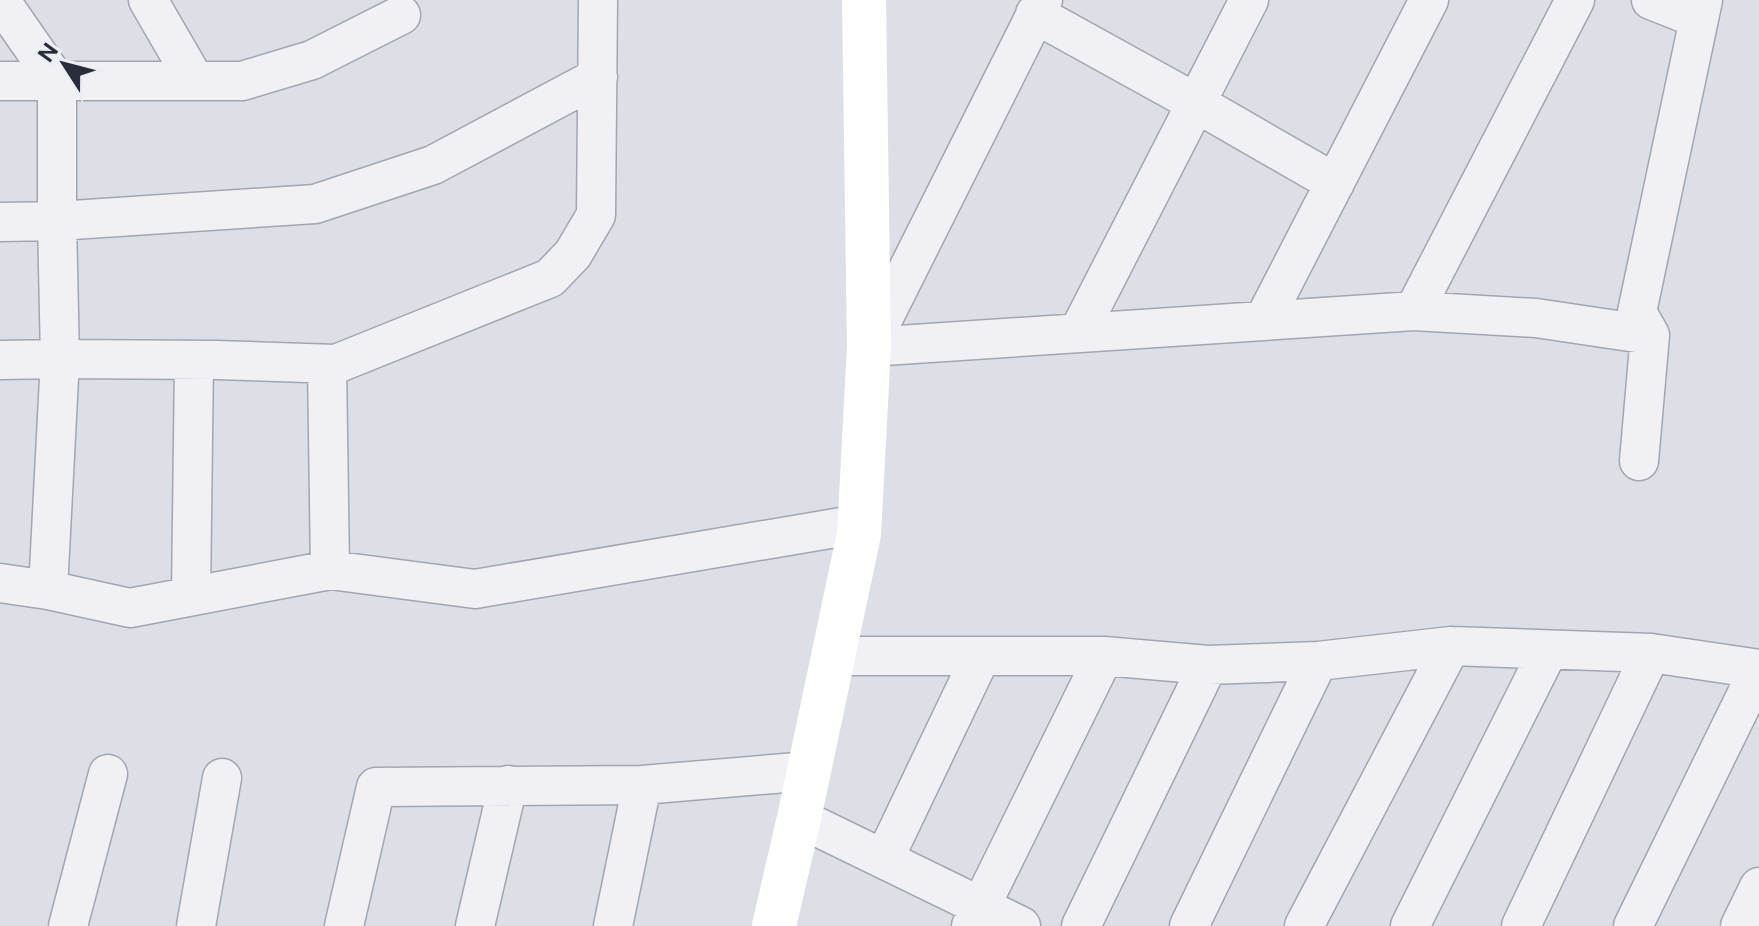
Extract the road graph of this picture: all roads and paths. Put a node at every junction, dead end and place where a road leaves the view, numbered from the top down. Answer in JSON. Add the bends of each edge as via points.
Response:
{"nodes":[{"id":1,"x":0,"y":0,"type":"edge"},
{"id":2,"x":148,"y":0,"type":"edge"},
{"id":3,"x":598,"y":0,"type":"edge"},
{"id":4,"x":864,"y":0,"type":"edge"},
{"id":5,"x":1249,"y":0,"type":"edge"},
{"id":6,"x":1429,"y":0,"type":"edge"},
{"id":7,"x":1575,"y":0,"type":"edge"},
{"id":8,"x":1651,"y":0,"type":"edge"},
{"id":9,"x":1039,"y":7,"type":"edge"},
{"id":10,"x":1701,"y":10,"type":"edge"},
{"id":11,"x":401,"y":15,"type":"dead end"},
{"id":12,"x":598,"y":77,"type":"junction"},
{"id":13,"x":0,"y":81,"type":"edge"},
{"id":14,"x":195,"y":81,"type":"junction"},
{"id":15,"x":57,"y":82,"type":"junction"},
{"id":16,"x":1196,"y":103,"type":"junction"},
{"id":17,"x":1335,"y":183,"type":"junction"},
{"id":18,"x":57,"y":221,"type":"junction"},
{"id":19,"x":0,"y":222,"type":"edge"},
{"id":20,"x":1414,"y":311,"type":"junction"},
{"id":21,"x":1264,"y":320,"type":"junction"},
{"id":22,"x":1078,"y":333,"type":"junction"},
{"id":23,"x":1650,"y":335,"type":"junction"},
{"id":24,"x":869,"y":347,"type":"junction"},
{"id":25,"x":60,"y":359,"type":"junction"},
{"id":26,"x":0,"y":360,"type":"edge"},
{"id":27,"x":194,"y":360,"type":"junction"},
{"id":28,"x":327,"y":364,"type":"junction"},
{"id":29,"x":1639,"y":461,"type":"dead end"},
{"id":30,"x":859,"y":524,"type":"junction"},
{"id":31,"x":330,"y":570,"type":"junction"},
{"id":32,"x":0,"y":583,"type":"edge"},
{"id":33,"x":48,"y":590,"type":"junction"},
{"id":34,"x":191,"y":596,"type":"junction"},
{"id":35,"x":1451,"y":646,"type":"junction"},
{"id":36,"x":1548,"y":651,"type":"junction"},
{"id":37,"x":1651,"y":653,"type":"junction"},
{"id":38,"x":833,"y":656,"type":"junction"},
{"id":39,"x":981,"y":656,"type":"junction"},
{"id":40,"x":1104,"y":656,"type":"junction"},
{"id":41,"x":1318,"y":661,"type":"junction"},
{"id":42,"x":1208,"y":665,"type":"junction"},
{"id":43,"x":1759,"y":669,"type":"edge"},
{"id":44,"x":809,"y":771,"type":"junction"},
{"id":45,"x":108,"y":774,"type":"dead end"},
{"id":46,"x":222,"y":778,"type":"dead end"},
{"id":47,"x":508,"y":785,"type":"junction"},
{"id":48,"x":642,"y":785,"type":"junction"},
{"id":49,"x":799,"y":818,"type":"junction"},
{"id":50,"x":884,"y":859,"type":"junction"},
{"id":51,"x":1759,"y":887,"type":"edge"},
{"id":52,"x":976,"y":916,"type":"edge"},
{"id":53,"x":68,"y":926,"type":"edge"},
{"id":54,"x":196,"y":926,"type":"edge"},
{"id":55,"x":344,"y":926,"type":"edge"},
{"id":56,"x":475,"y":926,"type":"edge"},
{"id":57,"x":613,"y":926,"type":"edge"},
{"id":58,"x":774,"y":926,"type":"edge"},
{"id":59,"x":1021,"y":926,"type":"edge"},
{"id":60,"x":1081,"y":926,"type":"edge"},
{"id":61,"x":1189,"y":926,"type":"edge"},
{"id":62,"x":1304,"y":926,"type":"edge"},
{"id":63,"x":1410,"y":926,"type":"edge"},
{"id":64,"x":1521,"y":926,"type":"edge"},
{"id":65,"x":1633,"y":926,"type":"edge"},
{"id":66,"x":1740,"y":926,"type":"edge"}],
"edges":[{"from":1,"to":15,"type":"street"},
{"from":2,"to":14,"type":"street"},
{"from":3,"to":12,"type":"street"},
{"from":4,"to":24,"type":"street"},
{"from":5,"to":16,"type":"street"},
{"from":6,"to":17,"type":"street"},
{"from":7,"to":20,"type":"street"},
{"from":8,"to":10,"type":"street"},
{"from":9,"to":16,"type":"street"},
{"from":9,"to":24,"type":"street"},
{"from":10,"to":23,"type":"street","via":[[1637,312]]},
{"from":11,"to":14,"type":"street","via":[[312,60],[242,81]]},
{"from":12,"to":18,"type":"street","via":[[433,165],[315,204]]},
{"from":12,"to":28,"type":"street","via":[[596,215],[558,270],[550,278]]},
{"from":13,"to":15,"type":"street"},
{"from":14,"to":15,"type":"street"},
{"from":15,"to":18,"type":"street"},
{"from":16,"to":17,"type":"street"},
{"from":16,"to":22,"type":"street"},
{"from":17,"to":21,"type":"street"},
{"from":18,"to":19,"type":"street"},
{"from":18,"to":25,"type":"street"},
{"from":20,"to":21,"type":"street"},
{"from":20,"to":23,"type":"street","via":[[1536,318]]},
{"from":21,"to":22,"type":"street"},
{"from":22,"to":24,"type":"street"},
{"from":23,"to":29,"type":"street"},
{"from":24,"to":30,"type":"street"},
{"from":25,"to":26,"type":"street"},
{"from":25,"to":27,"type":"street"},
{"from":25,"to":33,"type":"street"},
{"from":27,"to":28,"type":"street"},
{"from":27,"to":34,"type":"street"},
{"from":28,"to":31,"type":"street"},
{"from":30,"to":31,"type":"street","via":[[475,589]]},
{"from":30,"to":38,"type":"street"},
{"from":31,"to":34,"type":"street"},
{"from":32,"to":33,"type":"street"},
{"from":33,"to":34,"type":"street","via":[[130,608]]},
{"from":35,"to":36,"type":"street"},
{"from":35,"to":41,"type":"street"},
{"from":35,"to":62,"type":"street"},
{"from":36,"to":37,"type":"street"},
{"from":36,"to":63,"type":"street"},
{"from":37,"to":43,"type":"street"},
{"from":37,"to":64,"type":"street"},
{"from":38,"to":39,"type":"street"},
{"from":38,"to":44,"type":"street"},
{"from":39,"to":40,"type":"street"},
{"from":39,"to":50,"type":"street"},
{"from":40,"to":42,"type":"street"},
{"from":40,"to":52,"type":"street"},
{"from":41,"to":42,"type":"street"},
{"from":41,"to":61,"type":"street"},
{"from":42,"to":60,"type":"street"},
{"from":43,"to":65,"type":"street"},
{"from":44,"to":48,"type":"street"},
{"from":44,"to":49,"type":"street"},
{"from":45,"to":53,"type":"street"},
{"from":46,"to":54,"type":"street"},
{"from":47,"to":48,"type":"street"},
{"from":47,"to":55,"type":"street","via":[[376,787]]},
{"from":47,"to":56,"type":"street"},
{"from":48,"to":57,"type":"street"},
{"from":49,"to":50,"type":"street"},
{"from":49,"to":58,"type":"street"},
{"from":50,"to":52,"type":"street"},
{"from":51,"to":66,"type":"street"},
{"from":52,"to":59,"type":"street"}]}
